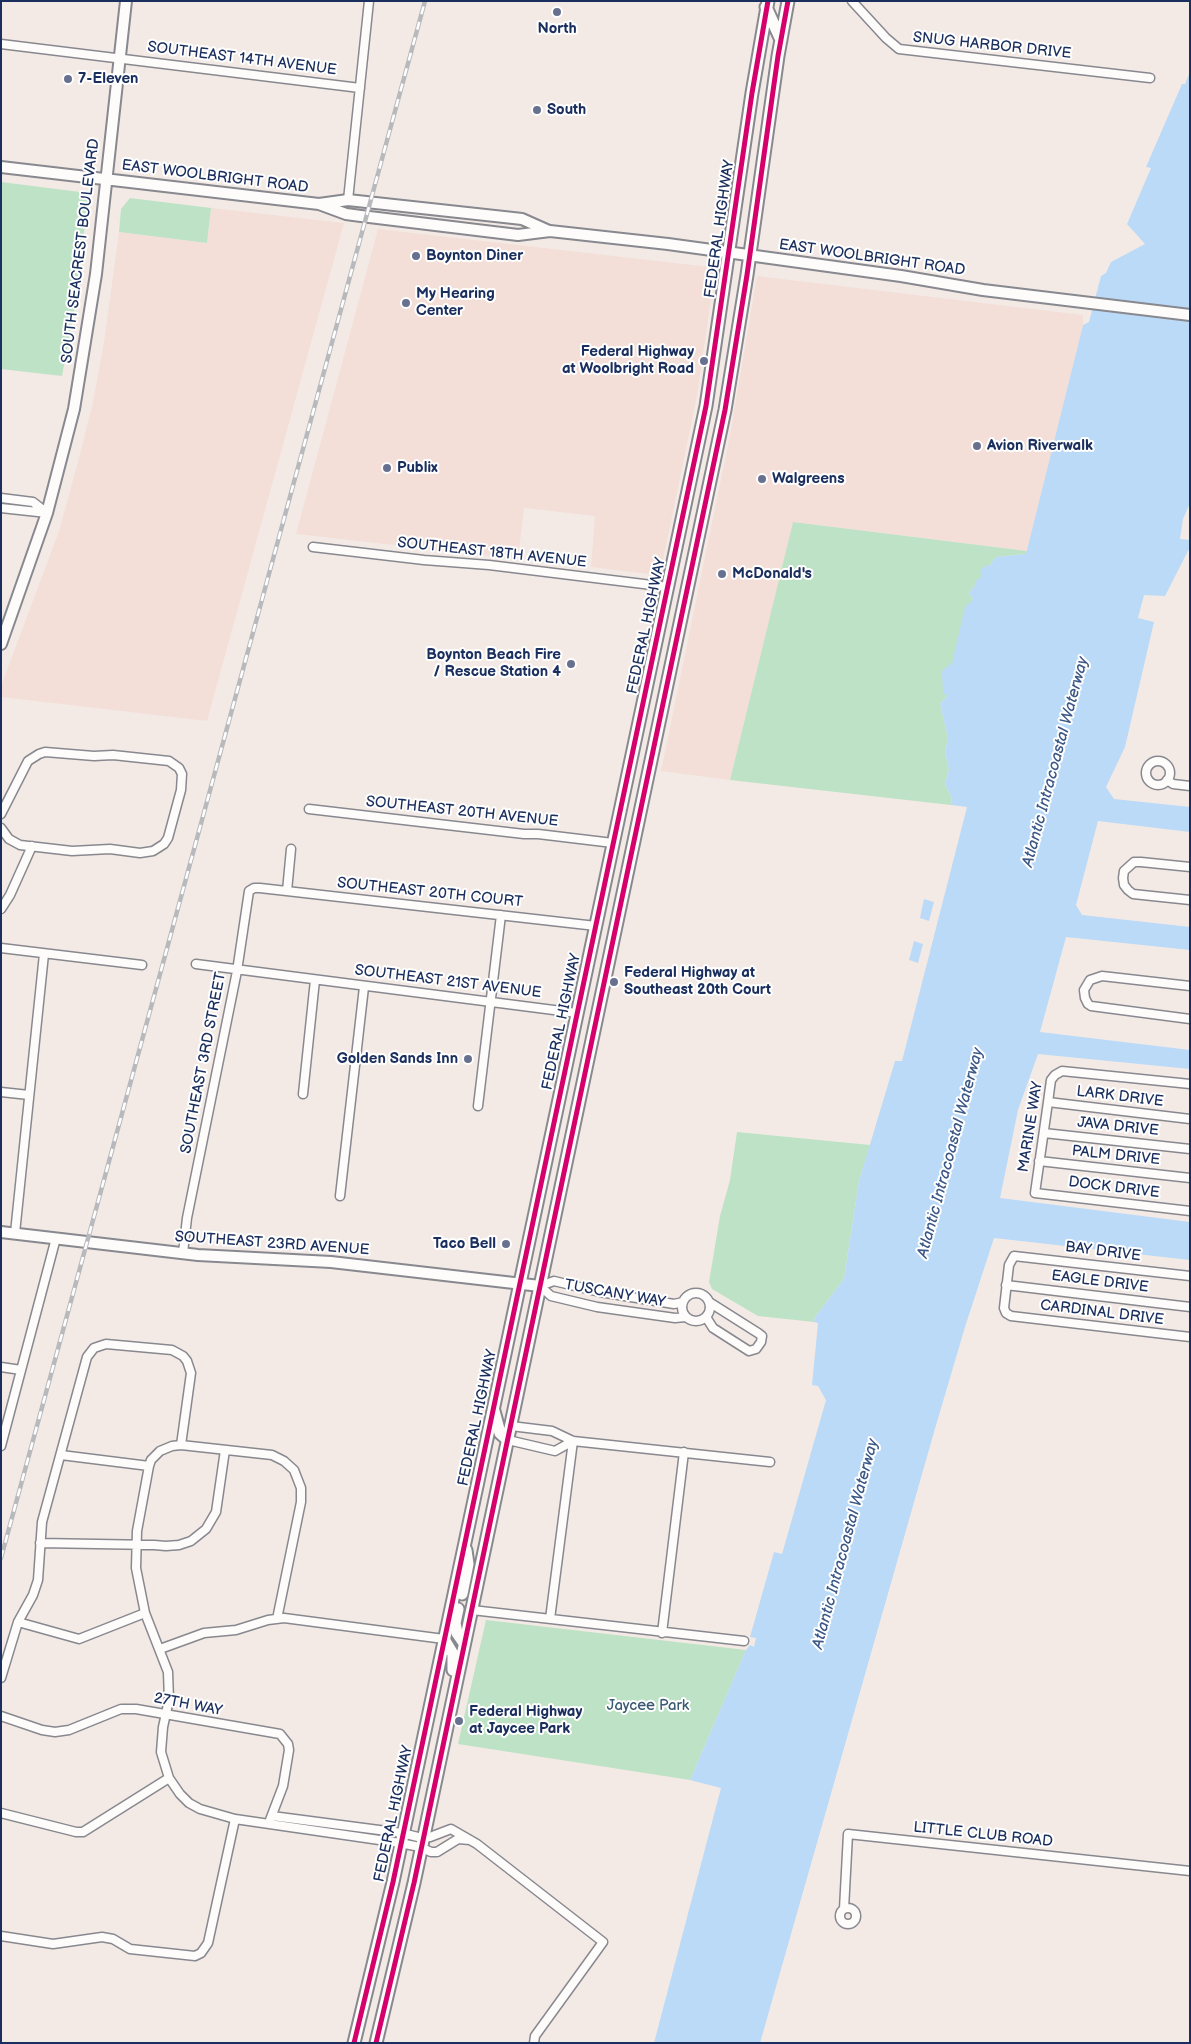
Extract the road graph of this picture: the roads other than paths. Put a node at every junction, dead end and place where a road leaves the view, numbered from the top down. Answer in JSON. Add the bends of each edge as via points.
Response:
{"nodes":[{"id":1,"x":126,"y":1,"type":"edge"},
{"id":2,"x":369,"y":1,"type":"edge"},
{"id":3,"x":788,"y":1,"type":"edge"},
{"id":4,"x":852,"y":1,"type":"edge"},
{"id":5,"x":767,"y":4,"type":"edge"},
{"id":6,"x":781,"y":40,"type":"junction"},
{"id":7,"x":1,"y":44,"type":"edge"},
{"id":8,"x":120,"y":58,"type":"junction"},
{"id":9,"x":1150,"y":78,"type":"dead end"},
{"id":10,"x":360,"y":88,"type":"junction"},
{"id":11,"x":1,"y":167,"type":"edge"},
{"id":12,"x":107,"y":179,"type":"junction"},
{"id":13,"x":348,"y":200,"type":"junction"},
{"id":14,"x":319,"y":204,"type":"junction"},
{"id":15,"x":550,"y":231,"type":"junction"},
{"id":16,"x":729,"y":253,"type":"junction"},
{"id":17,"x":749,"y":256,"type":"junction"},
{"id":18,"x":1190,"y":315,"type":"edge"},
{"id":19,"x":1,"y":498,"type":"edge"},
{"id":20,"x":1,"y":508,"type":"edge"},
{"id":21,"x":47,"y":513,"type":"junction"},
{"id":22,"x":313,"y":547,"type":"dead end"},
{"id":23,"x":671,"y":572,"type":"junction"},
{"id":24,"x":668,"y":587,"type":"junction"},
{"id":25,"x":687,"y":592,"type":"junction"},
{"id":26,"x":682,"y":612,"type":"junction"},
{"id":27,"x":1,"y":644,"type":"edge"},
{"id":28,"x":1167,"y":780,"type":"dead end"},
{"id":29,"x":1190,"y":786,"type":"edge"},
{"id":30,"x":309,"y":809,"type":"dead end"},
{"id":31,"x":1,"y":814,"type":"edge"},
{"id":32,"x":1,"y":828,"type":"edge"},
{"id":33,"x":613,"y":843,"type":"junction"},
{"id":34,"x":32,"y":846,"type":"junction"},
{"id":35,"x":291,"y":849,"type":"dead end"},
{"id":36,"x":1190,"y":867,"type":"edge"},
{"id":37,"x":260,"y":888,"type":"joint"},
{"id":38,"x":287,"y":891,"type":"junction"},
{"id":39,"x":1190,"y":900,"type":"edge"},
{"id":40,"x":1,"y":909,"type":"edge"},
{"id":41,"x":501,"y":915,"type":"junction"},
{"id":42,"x":596,"y":926,"type":"junction"},
{"id":43,"x":1,"y":948,"type":"edge"},
{"id":44,"x":44,"y":954,"type":"junction"},
{"id":45,"x":196,"y":964,"type":"dead end"},
{"id":46,"x":142,"y":965,"type":"dead end"},
{"id":47,"x":237,"y":971,"type":"junction"},
{"id":48,"x":315,"y":980,"type":"junction"},
{"id":49,"x":1190,"y":986,"type":"edge"},
{"id":50,"x":364,"y":987,"type":"junction"},
{"id":51,"x":581,"y":995,"type":"junction"},
{"id":52,"x":490,"y":1000,"type":"junction"},
{"id":53,"x":598,"y":1010,"type":"junction"},
{"id":54,"x":577,"y":1013,"type":"junction"},
{"id":55,"x":1190,"y":1019,"type":"edge"},
{"id":56,"x":1190,"y":1084,"type":"edge"},
{"id":57,"x":1,"y":1092,"type":"edge"},
{"id":58,"x":303,"y":1094,"type":"dead end"},
{"id":59,"x":29,"y":1095,"type":"junction"},
{"id":60,"x":1048,"y":1102,"type":"junction"},
{"id":61,"x":478,"y":1106,"type":"dead end"},
{"id":62,"x":577,"y":1114,"type":"junction"},
{"id":63,"x":1190,"y":1119,"type":"edge"},
{"id":64,"x":1044,"y":1133,"type":"junction"},
{"id":65,"x":1190,"y":1149,"type":"edge"},
{"id":66,"x":1039,"y":1161,"type":"junction"},
{"id":67,"x":1190,"y":1178,"type":"edge"},
{"id":68,"x":1035,"y":1193,"type":"joint"},
{"id":69,"x":340,"y":1196,"type":"dead end"},
{"id":70,"x":1190,"y":1211,"type":"edge"},
{"id":71,"x":1,"y":1232,"type":"edge"},
{"id":72,"x":15,"y":1233,"type":"junction"},
{"id":73,"x":56,"y":1238,"type":"junction"},
{"id":74,"x":183,"y":1253,"type":"junction"},
{"id":75,"x":1190,"y":1276,"type":"edge"},
{"id":76,"x":520,"y":1283,"type":"junction"},
{"id":77,"x":1006,"y":1285,"type":"junction"},
{"id":78,"x":540,"y":1286,"type":"junction"},
{"id":79,"x":683,"y":1302,"type":"junction"},
{"id":80,"x":709,"y":1302,"type":"junction"},
{"id":81,"x":1190,"y":1307,"type":"edge"},
{"id":82,"x":686,"y":1317,"type":"junction"},
{"id":83,"x":706,"y":1317,"type":"junction"},
{"id":84,"x":1190,"y":1337,"type":"edge"},
{"id":85,"x":1,"y":1367,"type":"edge"},
{"id":86,"x":21,"y":1370,"type":"junction"},
{"id":87,"x":493,"y":1407,"type":"junction"},
{"id":88,"x":511,"y":1426,"type":"junction"},
{"id":89,"x":508,"y":1440,"type":"junction"},
{"id":90,"x":573,"y":1441,"type":"junction"},
{"id":91,"x":181,"y":1445,"type":"junction"},
{"id":92,"x":1,"y":1446,"type":"edge"},
{"id":93,"x":225,"y":1450,"type":"junction"},
{"id":94,"x":684,"y":1452,"type":"junction"},
{"id":95,"x":61,"y":1455,"type":"junction"},
{"id":96,"x":770,"y":1462,"type":"dead end"},
{"id":97,"x":149,"y":1466,"type":"junction"},
{"id":98,"x":40,"y":1543,"type":"junction"},
{"id":99,"x":136,"y":1544,"type":"junction"},
{"id":100,"x":464,"y":1544,"type":"junction"},
{"id":101,"x":472,"y":1610,"type":"junction"},
{"id":102,"x":145,"y":1613,"type":"junction"},
{"id":103,"x":277,"y":1619,"type":"junction"},
{"id":104,"x":550,"y":1619,"type":"junction"},
{"id":105,"x":18,"y":1622,"type":"junction"},
{"id":106,"x":662,"y":1633,"type":"junction"},
{"id":107,"x":444,"y":1639,"type":"junction"},
{"id":108,"x":744,"y":1641,"type":"dead end"},
{"id":109,"x":464,"y":1643,"type":"junction"},
{"id":110,"x":160,"y":1649,"type":"junction"},
{"id":111,"x":1,"y":1678,"type":"edge"},
{"id":112,"x":167,"y":1715,"type":"junction"},
{"id":113,"x":1,"y":1716,"type":"edge"},
{"id":114,"x":445,"y":1730,"type":"junction"},
{"id":115,"x":169,"y":1778,"type":"junction"},
{"id":116,"x":1,"y":1813,"type":"edge"},
{"id":117,"x":272,"y":1816,"type":"junction"},
{"id":118,"x":235,"y":1819,"type":"junction"},
{"id":119,"x":268,"y":1824,"type":"junction"},
{"id":120,"x":401,"y":1838,"type":"junction"},
{"id":121,"x":470,"y":1840,"type":"junction"},
{"id":122,"x":421,"y":1843,"type":"junction"},
{"id":123,"x":1190,"y":1871,"type":"edge"},
{"id":124,"x":844,"y":1909,"type":"dead end"},
{"id":125,"x":1,"y":1936,"type":"edge"},
{"id":126,"x":354,"y":2043,"type":"edge"},
{"id":127,"x":376,"y":2043,"type":"edge"},
{"id":128,"x":534,"y":2043,"type":"edge"}],
"edges":[{"from":1,"to":8,"type":"main road","name":"SOUTH SEACREST BOULEVARD"},
{"from":2,"to":10,"type":"street"},
{"from":3,"to":6,"type":"main road"},
{"from":4,"to":9,"type":"street","name":"SNUG HARBOR DRIVE","via":[[899,49]]},
{"from":5,"to":6,"type":"main road"},
{"from":5,"to":16,"type":"main road","name":"FEDERAL HIGHWAY"},
{"from":6,"to":17,"type":"main road"},
{"from":7,"to":8,"type":"street","name":"SOUTHEAST 14TH AVENUE"},
{"from":8,"to":10,"type":"street","name":"SOUTHEAST 14TH AVENUE"},
{"from":8,"to":12,"type":"main road","name":"SOUTH SEACREST BOULEVARD"},
{"from":10,"to":13,"type":"street"},
{"from":11,"to":12,"type":"main road","name":"EAST WOOLBRIGHT ROAD"},
{"from":12,"to":14,"type":"main road","name":"EAST WOOLBRIGHT ROAD"},
{"from":12,"to":21,"type":"main road","name":"SOUTH SEACREST BOULEVARD","via":[[96,274],[74,408]]},
{"from":13,"to":14,"type":"main road","name":"EAST WOOLBRIGHT ROAD"},
{"from":13,"to":15,"type":"main road","name":"EAST WOOLBRIGHT ROAD","via":[[522,219]]},
{"from":14,"to":15,"type":"main road","name":"EAST WOOLBRIGHT ROAD","via":[[346,214],[518,235]]},
{"from":15,"to":16,"type":"main road","name":"EAST WOOLBRIGHT ROAD"},
{"from":16,"to":17,"type":"main road","name":"EAST WOOLBRIGHT ROAD"},
{"from":16,"to":23,"type":"main road","name":"FEDERAL HIGHWAY","via":[[706,406]]},
{"from":17,"to":18,"type":"main road","name":"EAST WOOLBRIGHT ROAD","via":[[983,290]]},
{"from":17,"to":25,"type":"main road","via":[[729,392]]},
{"from":19,"to":21,"type":"street","via":[[33,502]]},
{"from":20,"to":21,"type":"street"},
{"from":21,"to":27,"type":"main road","name":"SOUTH SEACREST BOULEVARD"},
{"from":22,"to":24,"type":"street","name":"SOUTHEAST 18TH AVENUE","via":[[504,566]]},
{"from":23,"to":24,"type":"main road","name":"FEDERAL HIGHWAY"},
{"from":23,"to":25,"type":"main road"},
{"from":24,"to":26,"type":"main road"},
{"from":24,"to":33,"type":"main road","name":"FEDERAL HIGHWAY"},
{"from":25,"to":26,"type":"main road"},
{"from":26,"to":53,"type":"main road"},
{"from":28,"to":29,"type":"street"},
{"from":30,"to":33,"type":"street","name":"SOUTHEAST 20TH AVENUE"},
{"from":31,"to":34,"type":"street","via":[[28,761],[45,752],[168,761],[179,768],[182,790],[168,838],[159,848],[140,853]]},
{"from":32,"to":34,"type":"street","via":[[14,843]]},
{"from":33,"to":42,"type":"main road","name":"FEDERAL HIGHWAY"},
{"from":34,"to":40,"type":"street"},
{"from":35,"to":38,"type":"street"},
{"from":36,"to":39,"type":"street","via":[[1134,862],[1124,871],[1124,885],[1139,895]]},
{"from":37,"to":38,"type":"street","name":"SOUTHEAST 20TH COURT"},
{"from":37,"to":47,"type":"street","name":"SOUTHEAST 3RD STREET","via":[[249,891]]},
{"from":38,"to":41,"type":"street","name":"SOUTHEAST 20TH COURT"},
{"from":41,"to":42,"type":"street","name":"SOUTHEAST 20TH COURT"},
{"from":41,"to":52,"type":"street"},
{"from":42,"to":51,"type":"main road","name":"FEDERAL HIGHWAY"},
{"from":43,"to":44,"type":"street"},
{"from":44,"to":46,"type":"street"},
{"from":44,"to":59,"type":"street"},
{"from":45,"to":47,"type":"street","name":"SOUTHEAST 21ST AVENUE"},
{"from":47,"to":48,"type":"street","name":"SOUTHEAST 21ST AVENUE"},
{"from":47,"to":74,"type":"street","name":"SOUTHEAST 3RD STREET","via":[[187,1218]]},
{"from":48,"to":50,"type":"street","name":"SOUTHEAST 21ST AVENUE"},
{"from":48,"to":58,"type":"street"},
{"from":49,"to":55,"type":"street","via":[[1096,976],[1084,990],[1088,1004]]},
{"from":50,"to":52,"type":"street","name":"SOUTHEAST 21ST AVENUE"},
{"from":50,"to":69,"type":"street"},
{"from":51,"to":53,"type":"main road"},
{"from":51,"to":54,"type":"main road","name":"FEDERAL HIGHWAY"},
{"from":52,"to":54,"type":"street","name":"SOUTHEAST 21ST AVENUE"},
{"from":52,"to":61,"type":"street"},
{"from":53,"to":62,"type":"main road"},
{"from":54,"to":62,"type":"main road","via":[[588,1029],[576,1092]]},
{"from":54,"to":76,"type":"main road","name":"FEDERAL HIGHWAY"},
{"from":56,"to":60,"type":"street","name":"MARINE WAY","via":[[1062,1071],[1051,1080]]},
{"from":57,"to":59,"type":"street"},
{"from":59,"to":72,"type":"street"},
{"from":60,"to":63,"type":"street","name":"LARK DRIVE"},
{"from":60,"to":64,"type":"street","name":"MARINE WAY"},
{"from":62,"to":78,"type":"main road"},
{"from":64,"to":65,"type":"street","name":"JAVA DRIVE"},
{"from":64,"to":66,"type":"street","name":"MARINE WAY"},
{"from":66,"to":67,"type":"street","name":"PALM DRIVE"},
{"from":66,"to":68,"type":"street","name":"MARINE WAY"},
{"from":68,"to":70,"type":"street","name":"DOCK DRIVE"},
{"from":71,"to":72,"type":"main road","name":"SOUTHEAST 23RD AVENUE"},
{"from":72,"to":73,"type":"main road","name":"SOUTHEAST 23RD AVENUE"},
{"from":73,"to":74,"type":"main road","name":"SOUTHEAST 23RD AVENUE"},
{"from":73,"to":86,"type":"street"},
{"from":74,"to":76,"type":"main road","name":"SOUTHEAST 23RD AVENUE","via":[[318,1260]]},
{"from":75,"to":77,"type":"street","name":"BAY DRIVE","via":[[1014,1256]]},
{"from":76,"to":78,"type":"main road","name":"SOUTHEAST 23RD AVENUE"},
{"from":76,"to":87,"type":"main road","name":"FEDERAL HIGHWAY"},
{"from":77,"to":81,"type":"street","name":"EAGLE DRIVE"},
{"from":77,"to":84,"type":"street","name":"CARDINAL DRIVE","via":[[1004,1308],[1011,1316]]},
{"from":78,"to":79,"type":"street","name":"TUSCANY WAY","via":[[554,1281],[600,1292],[674,1304]]},
{"from":78,"to":82,"type":"street","name":"TUSCANY WAY","via":[[550,1296],[598,1307]]},
{"from":78,"to":88,"type":"main road"},
{"from":79,"to":80,"type":"street","name":"TUSCANY WAY","via":[[696,1294]]},
{"from":79,"to":82,"type":"street","name":"TUSCANY WAY","via":[[682,1310]]},
{"from":80,"to":83,"type":"street","via":[[710,1310]]},
{"from":80,"to":83,"type":"street","name":"TUSCANY WAY","via":[[762,1336],[761,1342],[756,1349],[749,1351],[713,1328]]},
{"from":82,"to":83,"type":"street","name":"TUSCANY WAY","via":[[694,1321]]},
{"from":85,"to":86,"type":"street"},
{"from":86,"to":92,"type":"street"},
{"from":87,"to":89,"type":"main road","via":[[500,1433]]},
{"from":87,"to":100,"type":"main road","name":"FEDERAL HIGHWAY"},
{"from":88,"to":89,"type":"main road"},
{"from":88,"to":90,"type":"street","via":[[552,1431]]},
{"from":89,"to":90,"type":"street","via":[[555,1450]]},
{"from":89,"to":101,"type":"main road"},
{"from":90,"to":94,"type":"street"},
{"from":90,"to":104,"type":"street"},
{"from":91,"to":93,"type":"street"},
{"from":91,"to":95,"type":"street","via":[[191,1380],[187,1361],[172,1350],[106,1344],[94,1348],[88,1358]]},
{"from":91,"to":97,"type":"street","via":[[160,1451]]},
{"from":93,"to":99,"type":"street","via":[[218,1506],[206,1529],[191,1541],[179,1545]]},
{"from":93,"to":103,"type":"street","via":[[278,1458],[289,1465],[300,1482],[301,1502]]},
{"from":94,"to":96,"type":"street"},
{"from":94,"to":106,"type":"street"},
{"from":95,"to":97,"type":"street"},
{"from":95,"to":98,"type":"street","via":[[42,1522]]},
{"from":97,"to":99,"type":"street"},
{"from":98,"to":99,"type":"street"},
{"from":98,"to":105,"type":"street","via":[[38,1580]]},
{"from":99,"to":102,"type":"street","via":[[136,1574]]},
{"from":100,"to":107,"type":"main road","name":"FEDERAL HIGHWAY"},
{"from":100,"to":109,"type":"main road","via":[[468,1564],[455,1623]]},
{"from":101,"to":104,"type":"street"},
{"from":101,"to":109,"type":"main road"},
{"from":102,"to":105,"type":"street","via":[[79,1639]]},
{"from":102,"to":110,"type":"street"},
{"from":103,"to":107,"type":"street"},
{"from":103,"to":110,"type":"street","via":[[249,1627],[204,1633]]},
{"from":104,"to":106,"type":"street"},
{"from":105,"to":111,"type":"street"},
{"from":106,"to":108,"type":"street"},
{"from":107,"to":114,"type":"main road","via":[[454,1661],[442,1723]]},
{"from":107,"to":120,"type":"main road","name":"FEDERAL HIGHWAY"},
{"from":109,"to":114,"type":"main road"},
{"from":110,"to":112,"type":"street","via":[[168,1672]]},
{"from":112,"to":113,"type":"street","name":"27TH WAY","via":[[121,1709],[69,1730],[55,1732]]},
{"from":112,"to":115,"type":"street","via":[[161,1752]]},
{"from":112,"to":117,"type":"street","name":"27TH WAY","via":[[274,1732],[285,1738],[287,1765]]},
{"from":114,"to":122,"type":"main road"},
{"from":115,"to":116,"type":"street","via":[[83,1832]]},
{"from":115,"to":118,"type":"street","via":[[189,1803],[213,1814]]},
{"from":117,"to":119,"type":"street","name":"27TH WAY"},
{"from":117,"to":120,"type":"street"},
{"from":118,"to":119,"type":"street"},
{"from":118,"to":125,"type":"street","via":[[208,1943],[195,1956],[130,1949],[102,1937],[53,1944]]},
{"from":119,"to":120,"type":"street"},
{"from":120,"to":122,"type":"street"},
{"from":120,"to":126,"type":"main road","name":"FEDERAL HIGHWAY"},
{"from":121,"to":122,"type":"street","via":[[454,1840],[437,1852]]},
{"from":121,"to":122,"type":"street","via":[[451,1829]]},
{"from":121,"to":128,"type":"street","via":[[603,1942],[535,2036]]},
{"from":122,"to":127,"type":"main road"},
{"from":123,"to":124,"type":"street","name":"LITTLE CLUB ROAD","via":[[848,1834]]}]}
